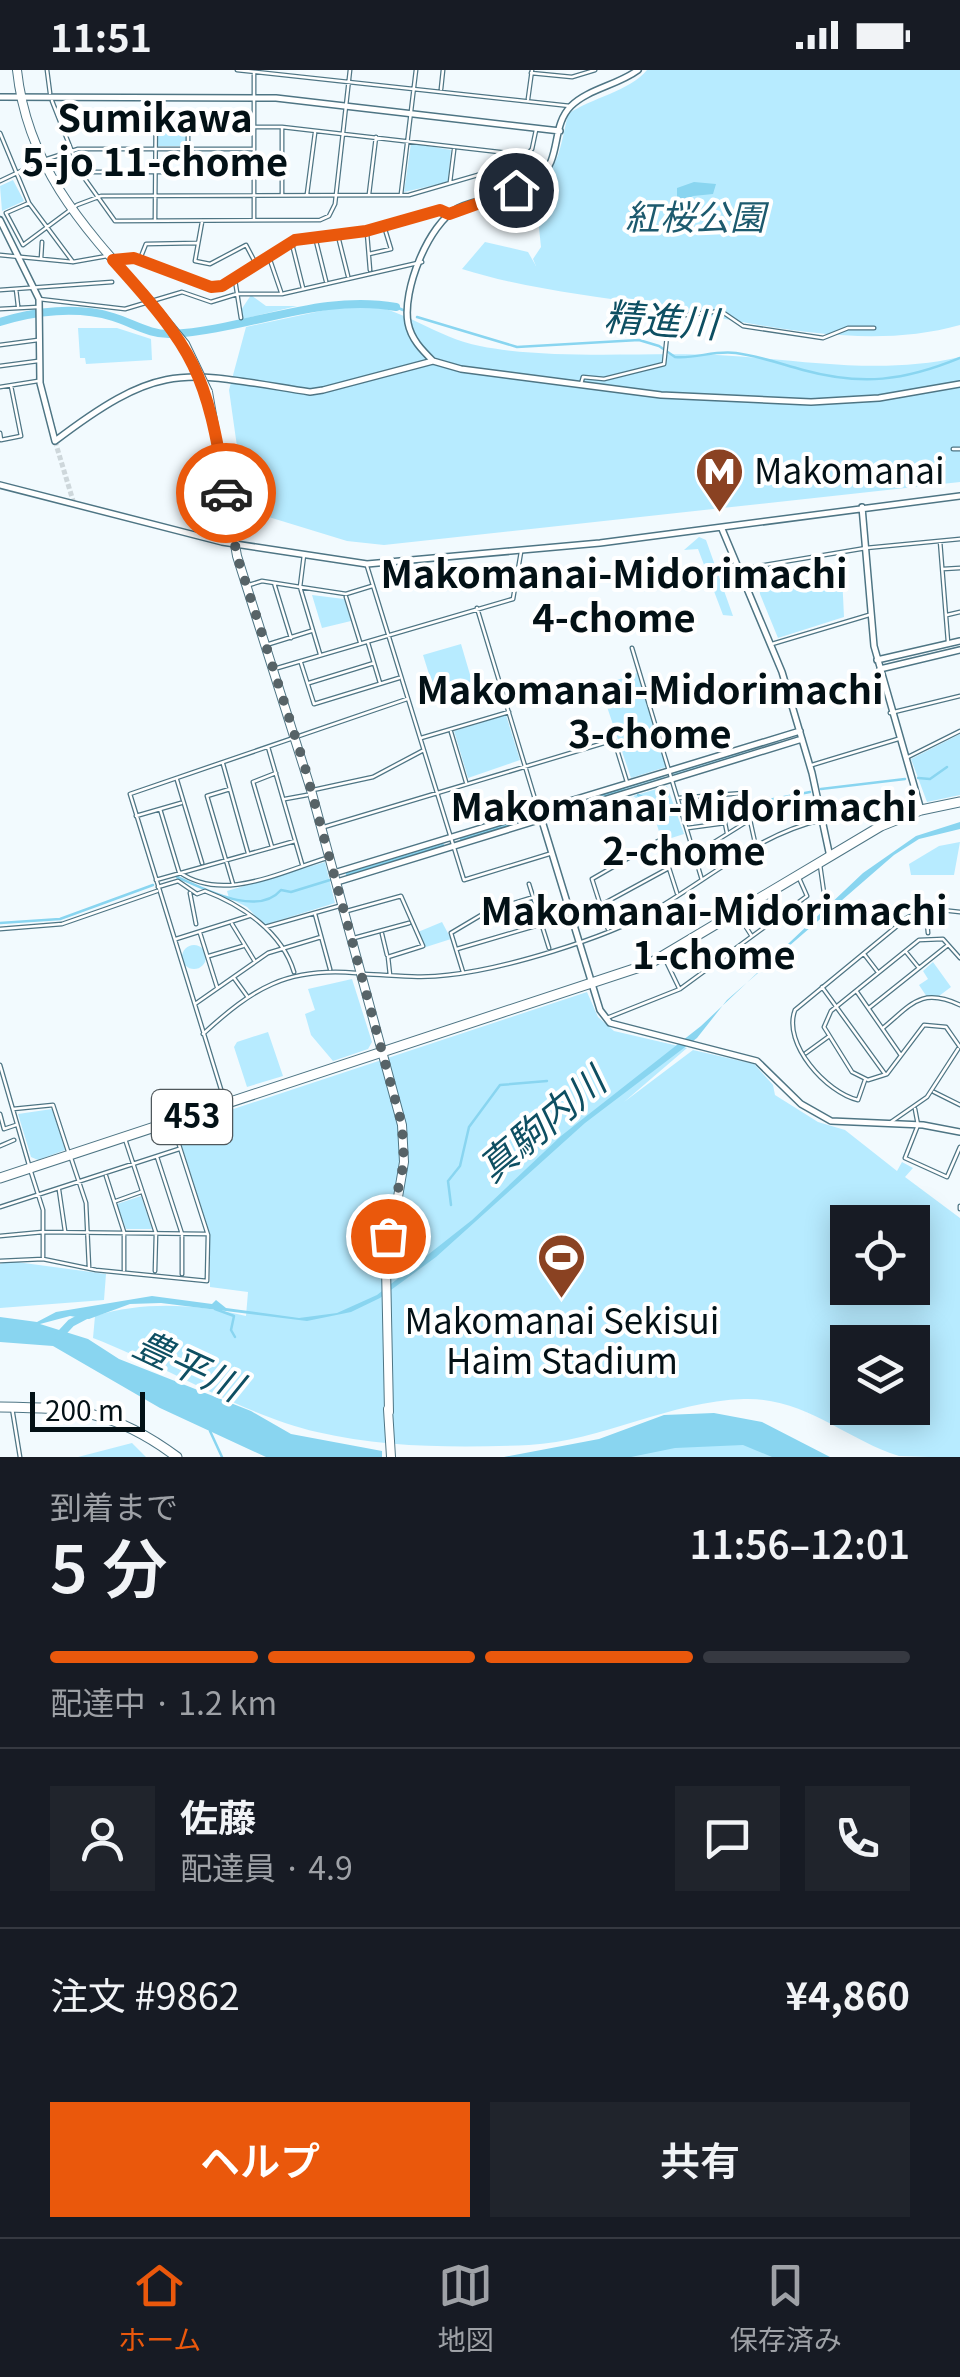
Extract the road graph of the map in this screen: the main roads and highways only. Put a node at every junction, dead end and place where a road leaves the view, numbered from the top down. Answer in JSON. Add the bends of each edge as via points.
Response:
{"nodes":[{"id":1,"x":17,"y":70,"type":"edge"},
{"id":2,"x":960,"y":802,"type":"edge"},
{"id":3,"x":384,"y":1055,"type":"junction"},
{"id":4,"x":0,"y":1178,"type":"edge"},
{"id":5,"x":6,"y":1407,"type":"edge"},
{"id":6,"x":178,"y":1457,"type":"edge"},
{"id":7,"x":391,"y":1457,"type":"edge"}],
"edges":[{"from":1,"to":3,"type":"main road","bridge":true,"via":[[42,161],[70,210],[184,344],[208,392],[235,544]]},
{"from":2,"to":3,"type":"highway","number":"453","via":[[881,826],[664,958]]},
{"from":3,"to":4,"type":"highway","number":"453"},
{"from":3,"to":7,"type":"main road","via":[[404,1142],[386,1274]]},
{"from":5,"to":6,"type":"highway","via":[[96,1412]]}]}
